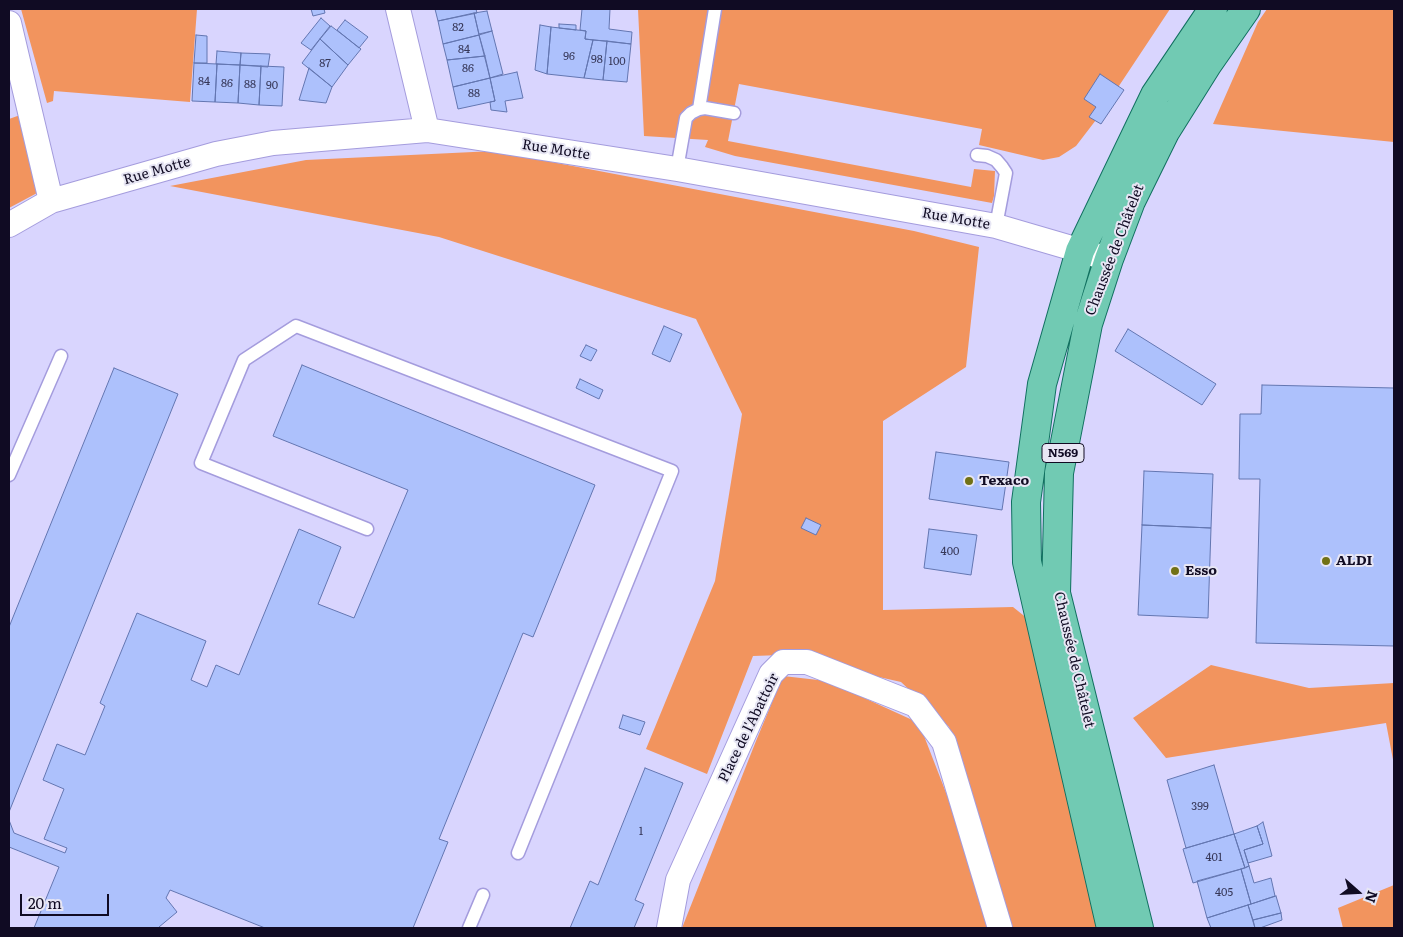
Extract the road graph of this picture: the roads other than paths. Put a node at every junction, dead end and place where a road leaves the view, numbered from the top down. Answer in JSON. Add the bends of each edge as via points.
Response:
{"nodes":[{"id":1,"x":398,"y":9,"type":"edge"},
{"id":2,"x":715,"y":9,"type":"edge"},
{"id":3,"x":1213,"y":9,"type":"edge"},
{"id":4,"x":1246,"y":9,"type":"edge"},
{"id":5,"x":9,"y":23,"type":"edge"},
{"id":6,"x":699,"y":109,"type":"junction"},
{"id":7,"x":734,"y":113,"type":"dead end"},
{"id":8,"x":427,"y":130,"type":"junction"},
{"id":9,"x":977,"y":155,"type":"dead end"},
{"id":10,"x":677,"y":169,"type":"junction"},
{"id":11,"x":51,"y":201,"type":"junction"},
{"id":12,"x":9,"y":225,"type":"edge"},
{"id":13,"x":996,"y":226,"type":"junction"},
{"id":14,"x":1080,"y":250,"type":"junction"},
{"id":15,"x":1109,"y":259,"type":"junction"},
{"id":16,"x":62,"y":356,"type":"dead end"},
{"id":17,"x":9,"y":475,"type":"edge"},
{"id":18,"x":367,"y":529,"type":"dead end"},
{"id":19,"x":518,"y":853,"type":"dead end"},
{"id":20,"x":484,"y":895,"type":"dead end"},
{"id":21,"x":469,"y":928,"type":"edge"},
{"id":22,"x":669,"y":928,"type":"edge"},
{"id":23,"x":1000,"y":928,"type":"edge"},
{"id":24,"x":1111,"y":928,"type":"edge"},
{"id":25,"x":1139,"y":928,"type":"edge"}],
"edges":[{"from":1,"to":8,"type":"street"},
{"from":2,"to":6,"type":"lane"},
{"from":3,"to":14,"type":"main road","name":"Chaussée de Châtelet","number":"N569","via":[[1155,95]]},
{"from":4,"to":15,"type":"main road","name":"Chaussée de Châtelet","number":"N569","via":[[1166,132],[1131,201]]},
{"from":5,"to":11,"type":"street"},
{"from":6,"to":7,"type":"lane"},
{"from":6,"to":10,"type":"lane","via":[[686,118]]},
{"from":8,"to":10,"type":"street","name":"Rue Motte"},
{"from":8,"to":11,"type":"street","name":"Rue Motte","via":[[274,143],[216,154]]},
{"from":9,"to":13,"type":"lane","via":[[996,160],[1006,173]]},
{"from":10,"to":13,"type":"street","name":"Rue Motte"},
{"from":11,"to":12,"type":"street","name":"Rue Motte"},
{"from":13,"to":14,"type":"street","name":"Rue Motte"},
{"from":14,"to":15,"type":"street","name":"Rue Motte"},
{"from":14,"to":24,"type":"main road","name":"Chaussée de Châtelet","number":"N569","via":[[1042,384],[1026,502],[1027,562]]},
{"from":15,"to":25,"type":"main road","name":"Chaussée de Châtelet","number":"N569","via":[[1088,324],[1059,473],[1056,593]]},
{"from":16,"to":17,"type":"lane"},
{"from":18,"to":19,"type":"lane","via":[[201,463],[244,360],[296,326],[672,470]]},
{"from":20,"to":21,"type":"lane"},
{"from":22,"to":23,"type":"street","name":"Place de l'Abattoir","via":[[678,880],[771,674],[783,662],[808,662],[916,705],[944,742]]}]}
